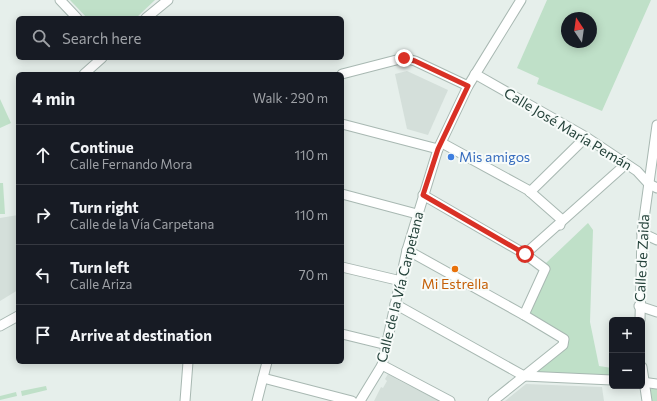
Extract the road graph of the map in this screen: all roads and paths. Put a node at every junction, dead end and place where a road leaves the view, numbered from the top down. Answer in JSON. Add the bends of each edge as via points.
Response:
{"nodes":[{"id":1,"x":60,"y":0,"type":"edge"},
{"id":2,"x":168,"y":0,"type":"edge"},
{"id":3,"x":521,"y":0,"type":"edge"},
{"id":4,"x":75,"y":16,"type":"edge"},
{"id":5,"x":148,"y":16,"type":"edge"},
{"id":6,"x":100,"y":60,"type":"edge"},
{"id":7,"x":86,"y":72,"type":"edge"},
{"id":8,"x":344,"y":73,"type":"edge"},
{"id":9,"x":476,"y":74,"type":"junction"},
{"id":10,"x":468,"y":86,"type":"junction"},
{"id":11,"x":344,"y":124,"type":"edge"},
{"id":12,"x":657,"y":127,"type":"edge"},
{"id":13,"x":586,"y":137,"type":"junction"},
{"id":14,"x":440,"y":146,"type":"junction"},
{"id":15,"x":626,"y":164,"type":"junction"},
{"id":16,"x":648,"y":184,"type":"junction"},
{"id":17,"x":657,"y":188,"type":"edge"},
{"id":18,"x":530,"y":192,"type":"junction"},
{"id":19,"x":344,"y":195,"type":"edge"},
{"id":20,"x":423,"y":195,"type":"junction"},
{"id":21,"x":417,"y":214,"type":"junction"},
{"id":22,"x":560,"y":225,"type":"junction"},
{"id":23,"x":642,"y":232,"type":"junction"},
{"id":24,"x":657,"y":240,"type":"edge"},
{"id":25,"x":407,"y":250,"type":"junction"},
{"id":26,"x":525,"y":254,"type":"junction"},
{"id":27,"x":344,"y":267,"type":"edge"},
{"id":28,"x":401,"y":281,"type":"junction"},
{"id":29,"x":395,"y":304,"type":"junction"},
{"id":30,"x":639,"y":306,"type":"junction"},
{"id":31,"x":657,"y":312,"type":"edge"},
{"id":32,"x":524,"y":315,"type":"junction"},
{"id":33,"x":16,"y":317,"type":"edge"},
{"id":34,"x":640,"y":317,"type":"edge"},
{"id":35,"x":0,"y":326,"type":"edge"},
{"id":36,"x":344,"y":334,"type":"edge"},
{"id":37,"x":387,"y":345,"type":"junction"},
{"id":38,"x":188,"y":364,"type":"edge"},
{"id":39,"x":266,"y":364,"type":"edge"},
{"id":40,"x":382,"y":365,"type":"junction"},
{"id":41,"x":524,"y":376,"type":"junction"},
{"id":42,"x":263,"y":378,"type":"junction"},
{"id":43,"x":609,"y":380,"type":"edge"},
{"id":44,"x":645,"y":382,"type":"edge"},
{"id":45,"x":657,"y":384,"type":"edge"},
{"id":46,"x":644,"y":389,"type":"edge"},
{"id":47,"x":184,"y":401,"type":"edge"},
{"id":48,"x":257,"y":401,"type":"edge"},
{"id":49,"x":352,"y":401,"type":"edge"},
{"id":50,"x":360,"y":401,"type":"edge"},
{"id":51,"x":450,"y":401,"type":"edge"},
{"id":52,"x":493,"y":401,"type":"edge"},
{"id":53,"x":647,"y":401,"type":"edge"}],
"edges":[{"from":1,"to":4,"type":"street"},
{"from":2,"to":5,"type":"street"},
{"from":3,"to":9,"type":"street","name":"Calle de la Vía Carpetana"},
{"from":6,"to":7,"type":"street"},
{"from":8,"to":10,"type":"street","via":[[404,58]]},
{"from":9,"to":10,"type":"street","name":"Calle de la Vía Carpetana"},
{"from":9,"to":13,"type":"street","name":"Calle José María Pemán"},
{"from":10,"to":14,"type":"street","name":"Calle de la Vía Carpetana"},
{"from":11,"to":14,"type":"street"},
{"from":12,"to":16,"type":"street","name":"Calle de Zaida"},
{"from":13,"to":15,"type":"street","name":"Calle José María Pemán"},
{"from":13,"to":18,"type":"street"},
{"from":14,"to":18,"type":"street"},
{"from":14,"to":20,"type":"street","name":"Calle de la Vía Carpetana"},
{"from":15,"to":16,"type":"street","name":"Calle José María Pemán","via":[[637,171]]},
{"from":15,"to":22,"type":"street"},
{"from":16,"to":17,"type":"street","name":"Calle José María Pemán"},
{"from":16,"to":23,"type":"street","name":"Calle de Zaida"},
{"from":18,"to":22,"type":"street","via":[[561,218]]},
{"from":19,"to":21,"type":"street"},
{"from":20,"to":21,"type":"street","name":"Calle de la Vía Carpetana"},
{"from":20,"to":26,"type":"street"},
{"from":21,"to":25,"type":"street","name":"Calle de la Vía Carpetana"},
{"from":22,"to":26,"type":"street"},
{"from":23,"to":24,"type":"street"},
{"from":23,"to":30,"type":"street","name":"Calle de Zaida"},
{"from":25,"to":28,"type":"street","name":"Calle de la Vía Carpetana"},
{"from":25,"to":32,"type":"street"},
{"from":26,"to":32,"type":"street","via":[[545,269]]},
{"from":27,"to":28,"type":"street"},
{"from":28,"to":29,"type":"street","name":"Calle de la Vía Carpetana"},
{"from":29,"to":37,"type":"street","name":"Calle de la Vía Carpetana"},
{"from":29,"to":41,"type":"street"},
{"from":30,"to":31,"type":"street"},
{"from":30,"to":34,"type":"street","name":"Calle de Zaida"},
{"from":32,"to":41,"type":"street","via":[[564,339],[563,345]]},
{"from":33,"to":35,"type":"street"},
{"from":36,"to":37,"type":"street"},
{"from":37,"to":40,"type":"street","name":"Calle de la Vía Carpetana"},
{"from":38,"to":47,"type":"street"},
{"from":39,"to":42,"type":"street"},
{"from":40,"to":50,"type":"street","name":"Calle de la Vía Carpetana"},
{"from":40,"to":51,"type":"street"},
{"from":41,"to":43,"type":"street"},
{"from":41,"to":52,"type":"street"},
{"from":42,"to":48,"type":"street"},
{"from":42,"to":49,"type":"street"},
{"from":44,"to":45,"type":"street"},
{"from":46,"to":53,"type":"street"}]}
